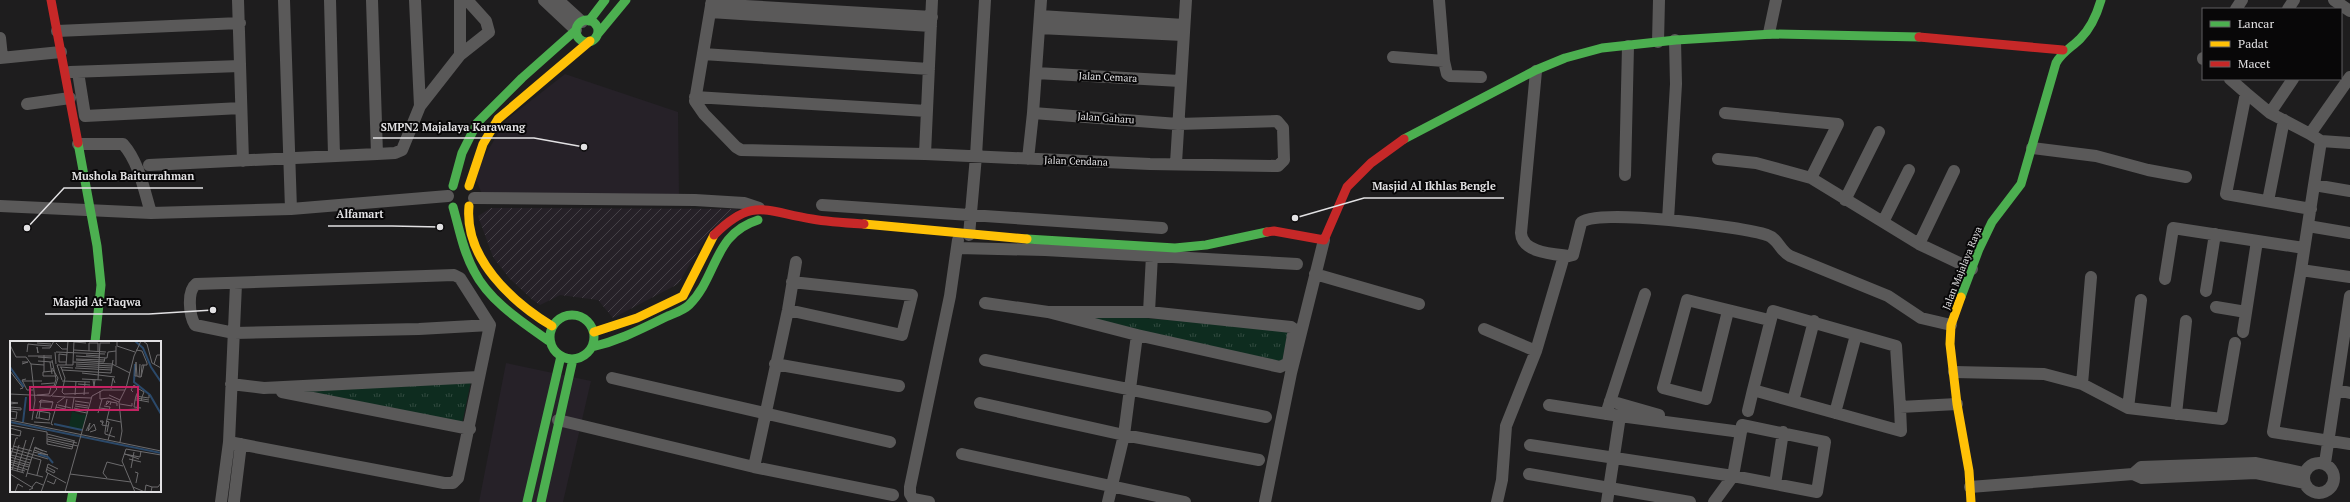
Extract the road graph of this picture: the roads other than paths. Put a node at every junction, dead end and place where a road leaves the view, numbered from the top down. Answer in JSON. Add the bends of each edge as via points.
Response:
{"nodes":[{"id":1,"x":51,"y":0,"type":"edge"},
{"id":2,"x":238,"y":0,"type":"edge"},
{"id":3,"x":284,"y":0,"type":"edge"},
{"id":4,"x":330,"y":0,"type":"edge"},
{"id":5,"x":372,"y":0,"type":"edge"},
{"id":6,"x":415,"y":0,"type":"edge"},
{"id":7,"x":460,"y":0,"type":"edge"},
{"id":8,"x":467,"y":0,"type":"edge"},
{"id":9,"x":544,"y":0,"type":"edge"},
{"id":10,"x":558,"y":0,"type":"edge"},
{"id":11,"x":605,"y":0,"type":"edge"},
{"id":12,"x":626,"y":0,"type":"edge"},
{"id":13,"x":932,"y":0,"type":"edge"},
{"id":14,"x":985,"y":0,"type":"edge"},
{"id":15,"x":1041,"y":0,"type":"edge"},
{"id":16,"x":1186,"y":0,"type":"edge"},
{"id":17,"x":1439,"y":0,"type":"edge"},
{"id":18,"x":1659,"y":0,"type":"edge"},
{"id":19,"x":1776,"y":0,"type":"edge"},
{"id":20,"x":2101,"y":0,"type":"edge"},
{"id":21,"x":711,"y":5,"type":"edge"},
{"id":22,"x":1040,"y":16,"type":"junction"},
{"id":23,"x":931,"y":22,"type":"junction"},
{"id":24,"x":240,"y":23,"type":"junction"},
{"id":25,"x":582,"y":24,"type":"junction"},
{"id":26,"x":1038,"y":28,"type":"junction"},
{"id":27,"x":1184,"y":30,"type":"junction"},
{"id":28,"x":56,"y":31,"type":"junction"},
{"id":29,"x":1769,"y":33,"type":"junction"},
{"id":30,"x":597,"y":34,"type":"junction"},
{"id":31,"x":0,"y":38,"type":"edge"},
{"id":32,"x":1675,"y":40,"type":"junction"},
{"id":33,"x":590,"y":42,"type":"junction"},
{"id":34,"x":1658,"y":42,"type":"junction"},
{"id":35,"x":1628,"y":46,"type":"junction"},
{"id":36,"x":2063,"y":50,"type":"junction"},
{"id":37,"x":61,"y":52,"type":"junction"},
{"id":38,"x":703,"y":54,"type":"junction"},
{"id":39,"x":460,"y":55,"type":"junction"},
{"id":40,"x":1,"y":57,"type":"edge"},
{"id":41,"x":1393,"y":57,"type":"dead end"},
{"id":42,"x":1444,"y":61,"type":"junction"},
{"id":43,"x":240,"y":66,"type":"junction"},
{"id":44,"x":929,"y":69,"type":"junction"},
{"id":45,"x":1536,"y":71,"type":"junction"},
{"id":46,"x":65,"y":72,"type":"junction"},
{"id":47,"x":78,"y":72,"type":"junction"},
{"id":48,"x":1036,"y":73,"type":"junction"},
{"id":49,"x":1481,"y":77,"type":"dead end"},
{"id":50,"x":2350,"y":77,"type":"edge"},
{"id":51,"x":2292,"y":80,"type":"edge"},
{"id":52,"x":1180,"y":81,"type":"junction"},
{"id":53,"x":2236,"y":81,"type":"edge"},
{"id":54,"x":2246,"y":93,"type":"junction"},
{"id":55,"x":695,"y":97,"type":"junction"},
{"id":56,"x":70,"y":98,"type":"junction"},
{"id":57,"x":27,"y":104,"type":"dead end"},
{"id":58,"x":420,"y":106,"type":"junction"},
{"id":59,"x":241,"y":108,"type":"junction"},
{"id":60,"x":927,"y":111,"type":"junction"},
{"id":61,"x":1033,"y":113,"type":"junction"},
{"id":62,"x":2270,"y":113,"type":"junction"},
{"id":63,"x":1726,"y":114,"type":"dead end"},
{"id":64,"x":2284,"y":120,"type":"junction"},
{"id":65,"x":1178,"y":124,"type":"junction"},
{"id":66,"x":1879,"y":132,"type":"dead end"},
{"id":67,"x":2310,"y":134,"type":"junction"},
{"id":68,"x":2321,"y":141,"type":"junction"},
{"id":69,"x":78,"y":144,"type":"junction"},
{"id":70,"x":2350,"y":144,"type":"edge"},
{"id":71,"x":2032,"y":148,"type":"junction"},
{"id":72,"x":377,"y":154,"type":"junction"},
{"id":73,"x":925,"y":154,"type":"junction"},
{"id":74,"x":334,"y":155,"type":"junction"},
{"id":75,"x":976,"y":156,"type":"junction"},
{"id":76,"x":289,"y":158,"type":"junction"},
{"id":77,"x":1028,"y":159,"type":"junction"},
{"id":78,"x":1718,"y":159,"type":"dead end"},
{"id":79,"x":243,"y":161,"type":"junction"},
{"id":80,"x":1176,"y":163,"type":"junction"},
{"id":81,"x":149,"y":165,"type":"dead end"},
{"id":82,"x":1909,"y":170,"type":"dead end"},
{"id":83,"x":1954,"y":171,"type":"dead end"},
{"id":84,"x":1625,"y":175,"type":"dead end"},
{"id":85,"x":1810,"y":178,"type":"junction"},
{"id":86,"x":2186,"y":178,"type":"dead end"},
{"id":87,"x":2314,"y":185,"type":"junction"},
{"id":88,"x":469,"y":186,"type":"junction"},
{"id":89,"x":2350,"y":191,"type":"edge"},
{"id":90,"x":451,"y":196,"type":"junction"},
{"id":91,"x":1845,"y":200,"type":"junction"},
{"id":92,"x":2268,"y":201,"type":"junction"},
{"id":93,"x":472,"y":202,"type":"junction"},
{"id":94,"x":822,"y":205,"type":"dead end"},
{"id":95,"x":0,"y":206,"type":"edge"},
{"id":96,"x":767,"y":209,"type":"junction"},
{"id":97,"x":2311,"y":209,"type":"junction"},
{"id":98,"x":291,"y":210,"type":"junction"},
{"id":99,"x":89,"y":212,"type":"junction"},
{"id":100,"x":150,"y":213,"type":"junction"},
{"id":101,"x":972,"y":214,"type":"junction"},
{"id":102,"x":812,"y":219,"type":"junction"},
{"id":103,"x":1668,"y":220,"type":"junction"},
{"id":104,"x":1883,"y":222,"type":"junction"},
{"id":105,"x":2308,"y":226,"type":"junction"},
{"id":106,"x":1162,"y":228,"type":"dead end"},
{"id":107,"x":2350,"y":233,"type":"edge"},
{"id":108,"x":964,"y":234,"type":"junction"},
{"id":109,"x":2215,"y":234,"type":"junction"},
{"id":110,"x":1324,"y":240,"type":"junction"},
{"id":111,"x":2257,"y":241,"type":"junction"},
{"id":112,"x":1919,"y":244,"type":"junction"},
{"id":113,"x":958,"y":248,"type":"junction"},
{"id":114,"x":2304,"y":248,"type":"junction"},
{"id":115,"x":1152,"y":255,"type":"junction"},
{"id":116,"x":1564,"y":256,"type":"junction"},
{"id":117,"x":796,"y":262,"type":"dead end"},
{"id":118,"x":1297,"y":264,"type":"dead end"},
{"id":119,"x":1972,"y":269,"type":"junction"},
{"id":120,"x":2301,"y":270,"type":"junction"},
{"id":121,"x":1315,"y":274,"type":"junction"},
{"id":122,"x":2091,"y":277,"type":"dead end"},
{"id":123,"x":2350,"y":277,"type":"edge"},
{"id":124,"x":2165,"y":279,"type":"dead end"},
{"id":125,"x":792,"y":282,"type":"junction"},
{"id":126,"x":236,"y":284,"type":"junction"},
{"id":127,"x":2206,"y":291,"type":"dead end"},
{"id":128,"x":1645,"y":294,"type":"dead end"},
{"id":129,"x":2350,"y":296,"type":"edge"},
{"id":130,"x":2141,"y":300,"type":"dead end"},
{"id":131,"x":985,"y":303,"type":"dead end"},
{"id":132,"x":1419,"y":304,"type":"dead end"},
{"id":133,"x":2216,"y":307,"type":"dead end"},
{"id":134,"x":788,"y":310,"type":"junction"},
{"id":135,"x":1728,"y":311,"type":"junction"},
{"id":136,"x":1048,"y":312,"type":"junction"},
{"id":137,"x":1149,"y":312,"type":"junction"},
{"id":138,"x":2246,"y":312,"type":"junction"},
{"id":139,"x":1769,"y":320,"type":"junction"},
{"id":140,"x":1814,"y":321,"type":"junction"},
{"id":141,"x":2186,"y":321,"type":"dead end"},
{"id":142,"x":490,"y":324,"type":"junction"},
{"id":143,"x":1951,"y":325,"type":"junction"},
{"id":144,"x":552,"y":326,"type":"junction"},
{"id":145,"x":1484,"y":329,"type":"dead end"},
{"id":146,"x":234,"y":332,"type":"junction"},
{"id":147,"x":594,"y":332,"type":"junction"},
{"id":148,"x":2243,"y":332,"type":"dead end"},
{"id":149,"x":1137,"y":335,"type":"junction"},
{"id":150,"x":1856,"y":335,"type":"junction"},
{"id":151,"x":95,"y":341,"type":"edge"},
{"id":152,"x":549,"y":341,"type":"junction"},
{"id":153,"x":2235,"y":343,"type":"dead end"},
{"id":154,"x":592,"y":347,"type":"junction"},
{"id":155,"x":1536,"y":351,"type":"junction"},
{"id":156,"x":561,"y":356,"type":"junction"},
{"id":157,"x":573,"y":359,"type":"junction"},
{"id":158,"x":985,"y":360,"type":"dead end"},
{"id":159,"x":776,"y":364,"type":"junction"},
{"id":160,"x":1954,"y":372,"type":"junction"},
{"id":161,"x":480,"y":377,"type":"junction"},
{"id":162,"x":612,"y":378,"type":"dead end"},
{"id":163,"x":231,"y":384,"type":"junction"},
{"id":164,"x":2082,"y":384,"type":"junction"},
{"id":165,"x":899,"y":386,"type":"dead end"},
{"id":166,"x":264,"y":388,"type":"junction"},
{"id":167,"x":1131,"y":390,"type":"junction"},
{"id":168,"x":1753,"y":390,"type":"junction"},
{"id":169,"x":2336,"y":390,"type":"junction"},
{"id":170,"x":2350,"y":393,"type":"edge"},
{"id":171,"x":1610,"y":401,"type":"junction"},
{"id":172,"x":1793,"y":401,"type":"junction"},
{"id":173,"x":980,"y":403,"type":"dead end"},
{"id":174,"x":1957,"y":404,"type":"junction"},
{"id":175,"x":1549,"y":405,"type":"dead end"},
{"id":176,"x":1900,"y":407,"type":"junction"},
{"id":177,"x":2128,"y":408,"type":"junction"},
{"id":178,"x":1748,"y":411,"type":"dead end"},
{"id":179,"x":765,"y":413,"type":"junction"},
{"id":180,"x":1835,"y":413,"type":"junction"},
{"id":181,"x":1606,"y":414,"type":"junction"},
{"id":182,"x":2176,"y":414,"type":"junction"},
{"id":183,"x":1620,"y":416,"type":"junction"},
{"id":184,"x":1266,"y":417,"type":"dead end"},
{"id":185,"x":558,"y":420,"type":"junction"},
{"id":186,"x":1705,"y":428,"type":"junction"},
{"id":187,"x":470,"y":429,"type":"junction"},
{"id":188,"x":1741,"y":432,"type":"junction"},
{"id":189,"x":1783,"y":432,"type":"junction"},
{"id":190,"x":1124,"y":435,"type":"junction"},
{"id":191,"x":2328,"y":440,"type":"junction"},
{"id":192,"x":229,"y":442,"type":"junction"},
{"id":193,"x":890,"y":442,"type":"dead end"},
{"id":194,"x":241,"y":444,"type":"junction"},
{"id":195,"x":2350,"y":444,"type":"edge"},
{"id":196,"x":1530,"y":445,"type":"dead end"},
{"id":197,"x":962,"y":454,"type":"dead end"},
{"id":198,"x":1613,"y":458,"type":"junction"},
{"id":199,"x":1259,"y":460,"type":"dead end"},
{"id":200,"x":2325,"y":464,"type":"junction"},
{"id":201,"x":754,"y":467,"type":"junction"},
{"id":202,"x":1529,"y":474,"type":"dead end"},
{"id":203,"x":1733,"y":476,"type":"junction"},
{"id":204,"x":2305,"y":478,"type":"junction"},
{"id":205,"x":1775,"y":484,"type":"junction"},
{"id":206,"x":1970,"y":486,"type":"junction"},
{"id":207,"x":1112,"y":487,"type":"junction"},
{"id":208,"x":1609,"y":488,"type":"junction"},
{"id":209,"x":73,"y":492,"type":"edge"},
{"id":210,"x":893,"y":495,"type":"dead end"},
{"id":211,"x":1656,"y":499,"type":"edge"},
{"id":212,"x":230,"y":501,"type":"edge"},
{"id":213,"x":71,"y":502,"type":"edge"},
{"id":214,"x":527,"y":502,"type":"edge"},
{"id":215,"x":541,"y":502,"type":"edge"},
{"id":216,"x":929,"y":502,"type":"edge"},
{"id":217,"x":1108,"y":502,"type":"edge"},
{"id":218,"x":1185,"y":502,"type":"edge"},
{"id":219,"x":1265,"y":502,"type":"edge"},
{"id":220,"x":1498,"y":502,"type":"edge"},
{"id":221,"x":1607,"y":502,"type":"edge"},
{"id":222,"x":1690,"y":502,"type":"edge"},
{"id":223,"x":1714,"y":502,"type":"edge"},
{"id":224,"x":1971,"y":502,"type":"edge"}],
"edges":[{"from":1,"to":28,"type":"street"},
{"from":2,"to":24,"type":"street"},
{"from":3,"to":76,"type":"street"},
{"from":4,"to":74,"type":"street"},
{"from":5,"to":72,"type":"street"},
{"from":6,"to":58,"type":"street"},
{"from":7,"to":39,"type":"street"},
{"from":8,"to":39,"type":"street","via":[[486,21],[489,32]]},
{"from":9,"to":25,"type":"street"},
{"from":10,"to":25,"type":"street"},
{"from":11,"to":25,"type":"street"},
{"from":12,"to":30,"type":"street"},
{"from":13,"to":23,"type":"street"},
{"from":14,"to":75,"type":"street"},
{"from":15,"to":22,"type":"street"},
{"from":16,"to":27,"type":"street"},
{"from":17,"to":42,"type":"street"},
{"from":18,"to":34,"type":"street"},
{"from":19,"to":29,"type":"street"},
{"from":20,"to":36,"type":"street","via":[[2087,31],[2079,40]]},
{"from":21,"to":23,"type":"street"},
{"from":21,"to":38,"type":"street"},
{"from":22,"to":26,"type":"street"},
{"from":22,"to":27,"type":"street"},
{"from":23,"to":44,"type":"street"},
{"from":24,"to":28,"type":"street"},
{"from":24,"to":43,"type":"street"},
{"from":25,"to":30,"type":"street","via":[[595,24]]},
{"from":25,"to":33,"type":"street","via":[[580,39]]},
{"from":25,"to":90,"type":"street","via":[[476,123],[462,153]]},
{"from":26,"to":27,"type":"street"},
{"from":26,"to":48,"type":"street"},
{"from":27,"to":52,"type":"street"},
{"from":28,"to":37,"type":"street"},
{"from":29,"to":32,"type":"street"},
{"from":29,"to":36,"type":"street","via":[[1878,34]]},
{"from":30,"to":33,"type":"street"},
{"from":31,"to":40,"type":"street"},
{"from":32,"to":34,"type":"street"},
{"from":32,"to":103,"type":"street","via":[[1676,84]]},
{"from":33,"to":88,"type":"street","via":[[498,119],[483,144]]},
{"from":34,"to":35,"type":"street"},
{"from":35,"to":45,"type":"street","via":[[1580,53]]},
{"from":35,"to":84,"type":"street"},
{"from":36,"to":71,"type":"street","name":"Jalan Majalaya Raya","via":[[2052,72]]},
{"from":37,"to":40,"type":"street"},
{"from":37,"to":46,"type":"street"},
{"from":38,"to":44,"type":"street"},
{"from":38,"to":55,"type":"street"},
{"from":39,"to":58,"type":"street"},
{"from":41,"to":42,"type":"street"},
{"from":42,"to":49,"type":"street","via":[[1447,74],[1450,76]]},
{"from":43,"to":47,"type":"street"},
{"from":43,"to":59,"type":"street"},
{"from":44,"to":60,"type":"street"},
{"from":45,"to":110,"type":"street","via":[[1428,125],[1370,164],[1346,189]]},
{"from":45,"to":116,"type":"street","via":[[1522,238],[1529,248]]},
{"from":46,"to":47,"type":"street"},
{"from":46,"to":56,"type":"street"},
{"from":47,"to":59,"type":"street","via":[[85,116]]},
{"from":48,"to":52,"type":"street","name":"Jalan Cemara"},
{"from":48,"to":61,"type":"street"},
{"from":50,"to":67,"type":"street"},
{"from":51,"to":62,"type":"street"},
{"from":52,"to":65,"type":"street"},
{"from":53,"to":54,"type":"street"},
{"from":54,"to":62,"type":"street"},
{"from":54,"to":92,"type":"street","via":[[2226,194]]},
{"from":55,"to":60,"type":"street"},
{"from":55,"to":73,"type":"street","name":"Jalan Cendana","via":[[704,114],[741,150]]},
{"from":56,"to":57,"type":"street"},
{"from":56,"to":69,"type":"street"},
{"from":58,"to":72,"type":"street","via":[[402,150]]},
{"from":59,"to":79,"type":"street"},
{"from":60,"to":73,"type":"street"},
{"from":61,"to":65,"type":"street","name":"Jalan Gaharu"},
{"from":61,"to":77,"type":"street"},
{"from":62,"to":64,"type":"street"},
{"from":63,"to":85,"type":"street","via":[[1838,124]]},
{"from":64,"to":67,"type":"street"},
{"from":64,"to":92,"type":"street"},
{"from":65,"to":80,"type":"street"},
{"from":65,"to":80,"type":"street","name":"Jalan Gaharu","via":[[1277,121],[1283,128],[1284,160],[1278,166]]},
{"from":66,"to":91,"type":"street"},
{"from":67,"to":68,"type":"street"},
{"from":68,"to":70,"type":"street"},
{"from":68,"to":87,"type":"street"},
{"from":69,"to":99,"type":"street"},
{"from":69,"to":100,"type":"street","via":[[122,144],[129,151],[136,166]]},
{"from":71,"to":86,"type":"street","via":[[2096,156]]},
{"from":71,"to":119,"type":"street","name":"Jalan Majalaya Raya","via":[[2021,184],[1992,222]]},
{"from":72,"to":74,"type":"street"},
{"from":73,"to":75,"type":"street","name":"Jalan Cendana"},
{"from":74,"to":76,"type":"street"},
{"from":75,"to":77,"type":"street","name":"Jalan Cendana"},
{"from":75,"to":101,"type":"street"},
{"from":76,"to":79,"type":"street"},
{"from":76,"to":98,"type":"street"},
{"from":77,"to":80,"type":"street","name":"Jalan Cendana"},
{"from":78,"to":85,"type":"street","via":[[1756,163]]},
{"from":79,"to":81,"type":"street"},
{"from":82,"to":104,"type":"street"},
{"from":83,"to":112,"type":"street"},
{"from":85,"to":91,"type":"street"},
{"from":87,"to":89,"type":"street"},
{"from":87,"to":97,"type":"street"},
{"from":88,"to":90,"type":"street","via":[[461,183]]},
{"from":88,"to":93,"type":"street"},
{"from":90,"to":93,"type":"street","via":[[461,209]]},
{"from":90,"to":98,"type":"street"},
{"from":90,"to":152,"type":"street","via":[[467,252],[479,279],[498,303]]},
{"from":91,"to":104,"type":"street"},
{"from":92,"to":97,"type":"street"},
{"from":93,"to":96,"type":"street","via":[[695,200],[744,203]]},
{"from":93,"to":144,"type":"street","via":[[467,220],[486,270],[518,304]]},
{"from":94,"to":101,"type":"street"},
{"from":95,"to":99,"type":"street"},
{"from":96,"to":102,"type":"street"},
{"from":96,"to":147,"type":"street","via":[[748,211],[730,219],[714,236],[683,296],[637,318]]},
{"from":97,"to":105,"type":"street"},
{"from":98,"to":100,"type":"street"},
{"from":99,"to":100,"type":"street"},
{"from":99,"to":151,"type":"street","via":[[97,246],[101,285]]},
{"from":101,"to":106,"type":"street"},
{"from":101,"to":108,"type":"street"},
{"from":102,"to":108,"type":"street"},
{"from":102,"to":154,"type":"street","via":[[746,222],[730,234],[710,273],[688,306],[618,341]]},
{"from":103,"to":116,"type":"street","via":[[1586,218],[1581,223],[1573,255]]},
{"from":103,"to":143,"type":"street","via":[[1713,224],[1766,234],[1777,239],[1783,252],[1790,256],[1888,296],[1921,318]]},
{"from":104,"to":112,"type":"street"},
{"from":105,"to":107,"type":"street"},
{"from":105,"to":114,"type":"street"},
{"from":108,"to":110,"type":"street","via":[[1175,248],[1206,245],[1274,231]]},
{"from":108,"to":113,"type":"street"},
{"from":109,"to":111,"type":"street"},
{"from":109,"to":124,"type":"street","via":[[2173,228]]},
{"from":109,"to":127,"type":"street"},
{"from":110,"to":121,"type":"street"},
{"from":111,"to":114,"type":"street"},
{"from":111,"to":138,"type":"street"},
{"from":112,"to":119,"type":"street"},
{"from":113,"to":115,"type":"street"},
{"from":113,"to":216,"type":"street","via":[[910,487],[913,499]]},
{"from":114,"to":120,"type":"street"},
{"from":115,"to":118,"type":"street"},
{"from":115,"to":137,"type":"street"},
{"from":116,"to":155,"type":"street"},
{"from":117,"to":125,"type":"street"},
{"from":119,"to":143,"type":"street","name":"Jalan Majalaya Raya"},
{"from":120,"to":123,"type":"street"},
{"from":120,"to":191,"type":"street","via":[[2273,432]]},
{"from":121,"to":132,"type":"street"},
{"from":121,"to":219,"type":"street","via":[[1291,373]]},
{"from":122,"to":164,"type":"street"},
{"from":125,"to":134,"type":"street"},
{"from":125,"to":134,"type":"street","via":[[912,294],[902,335]]},
{"from":126,"to":142,"type":"street","via":[[454,275],[460,278]]},
{"from":126,"to":146,"type":"street"},
{"from":126,"to":146,"type":"street","via":[[196,284],[190,292],[192,320],[195,325]]},
{"from":128,"to":171,"type":"street"},
{"from":129,"to":169,"type":"street"},
{"from":130,"to":177,"type":"street"},
{"from":131,"to":136,"type":"street"},
{"from":133,"to":138,"type":"street"},
{"from":134,"to":159,"type":"street"},
{"from":135,"to":135,"type":"street","via":[[1687,300],[1664,388],[1706,399]]},
{"from":135,"to":139,"type":"street"},
{"from":136,"to":137,"type":"street"},
{"from":136,"to":149,"type":"street"},
{"from":137,"to":149,"type":"street","via":[[1291,327],[1294,329],[1288,363],[1280,367]]},
{"from":138,"to":148,"type":"street"},
{"from":139,"to":140,"type":"street","via":[[1773,311]]},
{"from":139,"to":168,"type":"street"},
{"from":140,"to":150,"type":"street"},
{"from":140,"to":172,"type":"street"},
{"from":141,"to":182,"type":"street"},
{"from":142,"to":146,"type":"street","via":[[419,329]]},
{"from":142,"to":161,"type":"street"},
{"from":143,"to":160,"type":"street","name":"Jalan Majalaya Raya","via":[[1950,344]]},
{"from":144,"to":147,"type":"street","via":[[557,320],[571,314],[586,319]]},
{"from":144,"to":152,"type":"street"},
{"from":145,"to":155,"type":"street"},
{"from":146,"to":163,"type":"street"},
{"from":147,"to":154,"type":"street"},
{"from":149,"to":167,"type":"street"},
{"from":150,"to":176,"type":"street","via":[[1896,346]]},
{"from":150,"to":180,"type":"street"},
{"from":152,"to":156,"type":"street"},
{"from":153,"to":182,"type":"street","via":[[2222,419]]},
{"from":154,"to":157,"type":"street","via":[[587,353]]},
{"from":155,"to":220,"type":"street","via":[[1506,426]]},
{"from":156,"to":157,"type":"street"},
{"from":156,"to":214,"type":"street"},
{"from":157,"to":185,"type":"street"},
{"from":158,"to":167,"type":"street"},
{"from":159,"to":165,"type":"street"},
{"from":159,"to":179,"type":"street"},
{"from":160,"to":164,"type":"street","via":[[2044,374]]},
{"from":160,"to":174,"type":"street","name":"Jalan Majalaya Raya"},
{"from":161,"to":166,"type":"street"},
{"from":161,"to":187,"type":"street"},
{"from":162,"to":179,"type":"street"},
{"from":163,"to":166,"type":"street"},
{"from":163,"to":192,"type":"street"},
{"from":164,"to":177,"type":"street"},
{"from":166,"to":187,"type":"street"},
{"from":167,"to":184,"type":"street"},
{"from":167,"to":190,"type":"street"},
{"from":168,"to":172,"type":"street"},
{"from":168,"to":178,"type":"street"},
{"from":169,"to":170,"type":"street"},
{"from":169,"to":191,"type":"street"},
{"from":171,"to":181,"type":"street"},
{"from":171,"to":186,"type":"street"},
{"from":172,"to":180,"type":"street"},
{"from":173,"to":190,"type":"street"},
{"from":174,"to":176,"type":"street"},
{"from":174,"to":206,"type":"street","name":"Jalan Majalaya Raya"},
{"from":175,"to":181,"type":"street"},
{"from":176,"to":180,"type":"street","via":[[1902,432]]},
{"from":177,"to":182,"type":"street"},
{"from":179,"to":193,"type":"street"},
{"from":179,"to":201,"type":"street"},
{"from":181,"to":183,"type":"street"},
{"from":183,"to":186,"type":"street"},
{"from":183,"to":198,"type":"street"},
{"from":185,"to":201,"type":"street"},
{"from":185,"to":215,"type":"street"},
{"from":186,"to":188,"type":"street"},
{"from":187,"to":194,"type":"street","via":[[458,478],[453,483]]},
{"from":188,"to":189,"type":"street","via":[[1742,425]]},
{"from":188,"to":203,"type":"street"},
{"from":189,"to":205,"type":"street"},
{"from":189,"to":205,"type":"street","via":[[1825,442],[1818,492]]},
{"from":190,"to":199,"type":"street"},
{"from":190,"to":207,"type":"street"},
{"from":191,"to":195,"type":"street"},
{"from":191,"to":200,"type":"street"},
{"from":192,"to":194,"type":"street"},
{"from":192,"to":212,"type":"street"},
{"from":194,"to":212,"type":"street"},
{"from":196,"to":198,"type":"street"},
{"from":197,"to":207,"type":"street"},
{"from":198,"to":203,"type":"street"},
{"from":198,"to":208,"type":"street"},
{"from":200,"to":204,"type":"street","via":[[2315,463]]},
{"from":200,"to":204,"type":"street","via":[[2335,475],[2330,490],[2315,493]]},
{"from":201,"to":210,"type":"street"},
{"from":202,"to":208,"type":"street"},
{"from":203,"to":205,"type":"street"},
{"from":203,"to":223,"type":"street"},
{"from":204,"to":206,"type":"street","via":[[2256,463],[2141,467],[2132,474]]},
{"from":206,"to":224,"type":"street","name":"Jalan Majalaya Raya"},
{"from":207,"to":217,"type":"street"},
{"from":207,"to":218,"type":"street"},
{"from":208,"to":211,"type":"street"},
{"from":208,"to":221,"type":"street"},
{"from":209,"to":213,"type":"street"},
{"from":211,"to":222,"type":"street"}]}
